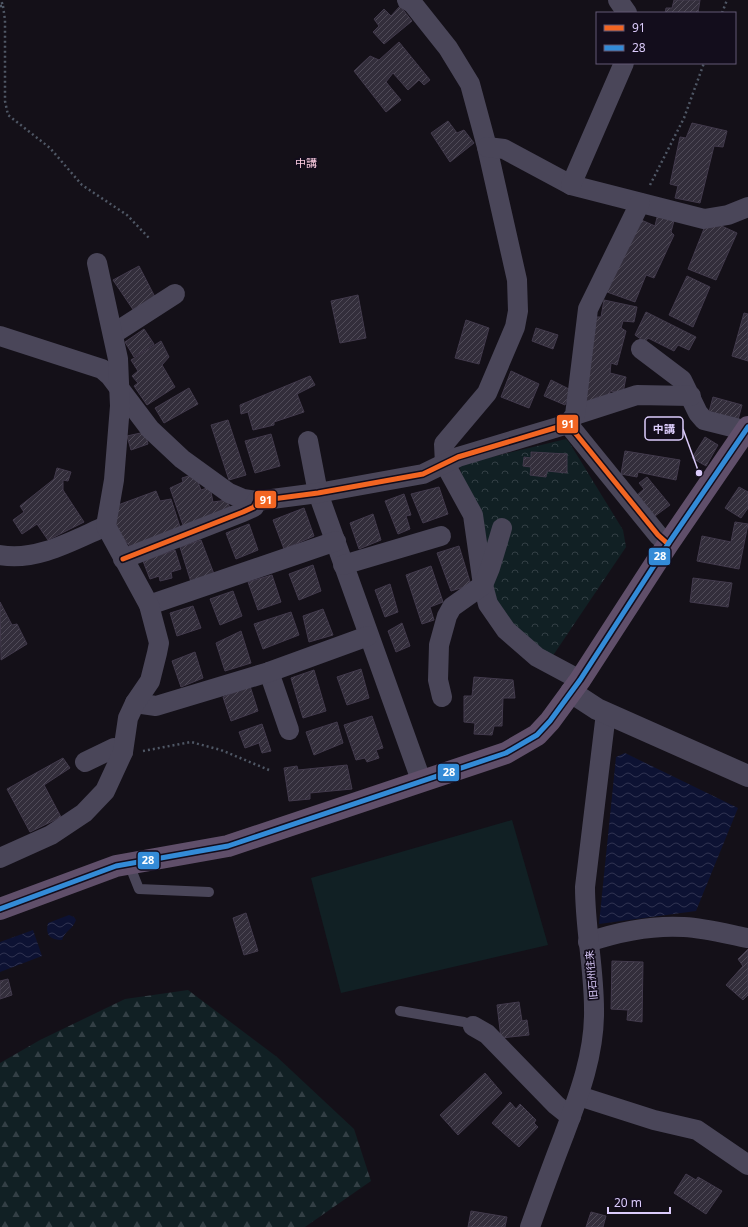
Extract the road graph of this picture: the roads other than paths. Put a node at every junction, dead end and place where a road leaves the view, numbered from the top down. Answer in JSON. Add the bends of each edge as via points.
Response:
{"nodes":[{"id":1,"x":407,"y":0,"type":"edge"},
{"id":2,"x":618,"y":0,"type":"edge"},
{"id":3,"x":626,"y":12,"type":"edge"},
{"id":4,"x":624,"y":64,"type":"edge"},
{"id":5,"x":487,"y":147,"type":"junction"},
{"id":6,"x":571,"y":185,"type":"junction"},
{"id":7,"x":640,"y":204,"type":"junction"},
{"id":8,"x":748,"y":207,"type":"edge"},
{"id":9,"x":97,"y":263,"type":"dead end"},
{"id":10,"x":175,"y":294,"type":"dead end"},
{"id":11,"x":113,"y":334,"type":"junction"},
{"id":12,"x":0,"y":336,"type":"edge"},
{"id":13,"x":641,"y":349,"type":"dead end"},
{"id":14,"x":119,"y":389,"type":"junction"},
{"id":15,"x":691,"y":396,"type":"junction"},
{"id":16,"x":572,"y":419,"type":"junction"},
{"id":17,"x":747,"y":430,"type":"edge"},
{"id":18,"x":308,"y":441,"type":"dead end"},
{"id":19,"x":445,"y":464,"type":"junction"},
{"id":20,"x":318,"y":493,"type":"junction"},
{"id":21,"x":257,"y":501,"type":"junction"},
{"id":22,"x":106,"y":526,"type":"junction"},
{"id":23,"x":502,"y":528,"type":"dead end"},
{"id":24,"x":441,"y":536,"type":"dead end"},
{"id":25,"x":336,"y":541,"type":"junction"},
{"id":26,"x":668,"y":544,"type":"junction"},
{"id":27,"x":0,"y":555,"type":"edge"},
{"id":28,"x":123,"y":558,"type":"junction"},
{"id":29,"x":343,"y":565,"type":"junction"},
{"id":30,"x":483,"y":585,"type":"junction"},
{"id":31,"x":149,"y":605,"type":"junction"},
{"id":32,"x":368,"y":636,"type":"junction"},
{"id":33,"x":269,"y":672,"type":"junction"},
{"id":34,"x":576,"y":686,"type":"junction"},
{"id":35,"x":442,"y":697,"type":"dead end"},
{"id":36,"x":135,"y":703,"type":"junction"},
{"id":37,"x":606,"y":713,"type":"junction"},
{"id":38,"x":289,"y":730,"type":"dead end"},
{"id":39,"x":123,"y":752,"type":"junction"},
{"id":40,"x":85,"y":762,"type":"dead end"},
{"id":41,"x":748,"y":776,"type":"edge"},
{"id":42,"x":421,"y":780,"type":"junction"},
{"id":43,"x":0,"y":858,"type":"edge"},
{"id":44,"x":130,"y":864,"type":"junction"},
{"id":45,"x":208,"y":892,"type":"dead end"},
{"id":46,"x":0,"y":909,"type":"edge"},
{"id":47,"x":748,"y":938,"type":"edge"},
{"id":48,"x":588,"y":942,"type":"junction"},
{"id":49,"x":400,"y":1011,"type":"dead end"},
{"id":50,"x":473,"y":1026,"type":"joint"},
{"id":51,"x":579,"y":1096,"type":"junction"},
{"id":52,"x":571,"y":1117,"type":"junction"},
{"id":53,"x":748,"y":1165,"type":"edge"},
{"id":54,"x":530,"y":1227,"type":"edge"}],
"edges":[{"from":1,"to":5,"type":"street","via":[[448,48],[470,84]]},
{"from":2,"to":3,"type":"street"},
{"from":4,"to":6,"type":"street"},
{"from":5,"to":6,"type":"street","via":[[504,149]]},
{"from":5,"to":19,"type":"street","via":[[517,280],[518,311],[515,327],[487,393],[444,444]]},
{"from":6,"to":7,"type":"street"},
{"from":7,"to":8,"type":"street","via":[[704,219],[728,215]]},
{"from":7,"to":16,"type":"street","via":[[588,309]]},
{"from":9,"to":11,"type":"street"},
{"from":10,"to":11,"type":"street"},
{"from":11,"to":14,"type":"street","via":[[119,370]]},
{"from":12,"to":14,"type":"street","via":[[102,369]]},
{"from":13,"to":15,"type":"street","via":[[682,380]]},
{"from":14,"to":21,"type":"street","via":[[150,430],[182,458],[229,492],[243,499]]},
{"from":14,"to":22,"type":"street","via":[[119,434]]},
{"from":15,"to":16,"type":"street","via":[[636,395]]},
{"from":15,"to":17,"type":"street","via":[[704,420]]},
{"from":16,"to":19,"type":"street","via":[[458,457]]},
{"from":16,"to":26,"type":"street","via":[[658,535]]},
{"from":17,"to":26,"type":"main road"},
{"from":18,"to":20,"type":"street"},
{"from":19,"to":20,"type":"street","via":[[423,474]]},
{"from":19,"to":30,"type":"street","via":[[472,515]]},
{"from":20,"to":21,"type":"street"},
{"from":20,"to":25,"type":"street"},
{"from":21,"to":28,"type":"street","via":[[254,507],[243,512]]},
{"from":22,"to":27,"type":"street","via":[[48,551]]},
{"from":22,"to":28,"type":"street"},
{"from":23,"to":30,"type":"street"},
{"from":24,"to":29,"type":"street"},
{"from":25,"to":29,"type":"street"},
{"from":25,"to":31,"type":"street"},
{"from":26,"to":34,"type":"main road"},
{"from":28,"to":31,"type":"street"},
{"from":29,"to":32,"type":"street"},
{"from":30,"to":34,"type":"street","via":[[488,604],[506,630]]},
{"from":30,"to":35,"type":"street","via":[[452,607],[447,616],[439,645],[438,680]]},
{"from":31,"to":36,"type":"street","via":[[158,643],[157,653],[150,681]]},
{"from":32,"to":33,"type":"street"},
{"from":32,"to":42,"type":"street"},
{"from":33,"to":36,"type":"street","via":[[156,706]]},
{"from":33,"to":38,"type":"street"},
{"from":34,"to":37,"type":"street","via":[[590,705]]},
{"from":34,"to":42,"type":"main road","via":[[537,735],[518,747]]},
{"from":36,"to":39,"type":"street","via":[[128,718]]},
{"from":37,"to":41,"type":"street"},
{"from":37,"to":48,"type":"street","name":"旧石州往来","via":[[585,887]]},
{"from":39,"to":40,"type":"street","via":[[114,748]]},
{"from":39,"to":43,"type":"street","via":[[105,791],[84,812],[51,835]]},
{"from":42,"to":44,"type":"main road","via":[[228,846]]},
{"from":44,"to":45,"type":"lane","via":[[140,889]]},
{"from":44,"to":46,"type":"main road","via":[[88,875]]},
{"from":47,"to":48,"type":"street","via":[[686,926],[651,928]]},
{"from":48,"to":51,"type":"street","name":"旧石州往来","via":[[594,1008],[589,1054]]},
{"from":49,"to":50,"type":"lane","via":[[464,1022]]},
{"from":50,"to":52,"type":"street","via":[[487,1034],[556,1105]]},
{"from":51,"to":52,"type":"street","name":"旧石州往来"},
{"from":51,"to":53,"type":"street","via":[[654,1120],[697,1130]]},
{"from":52,"to":54,"type":"street","name":"旧石州往来"}]}
